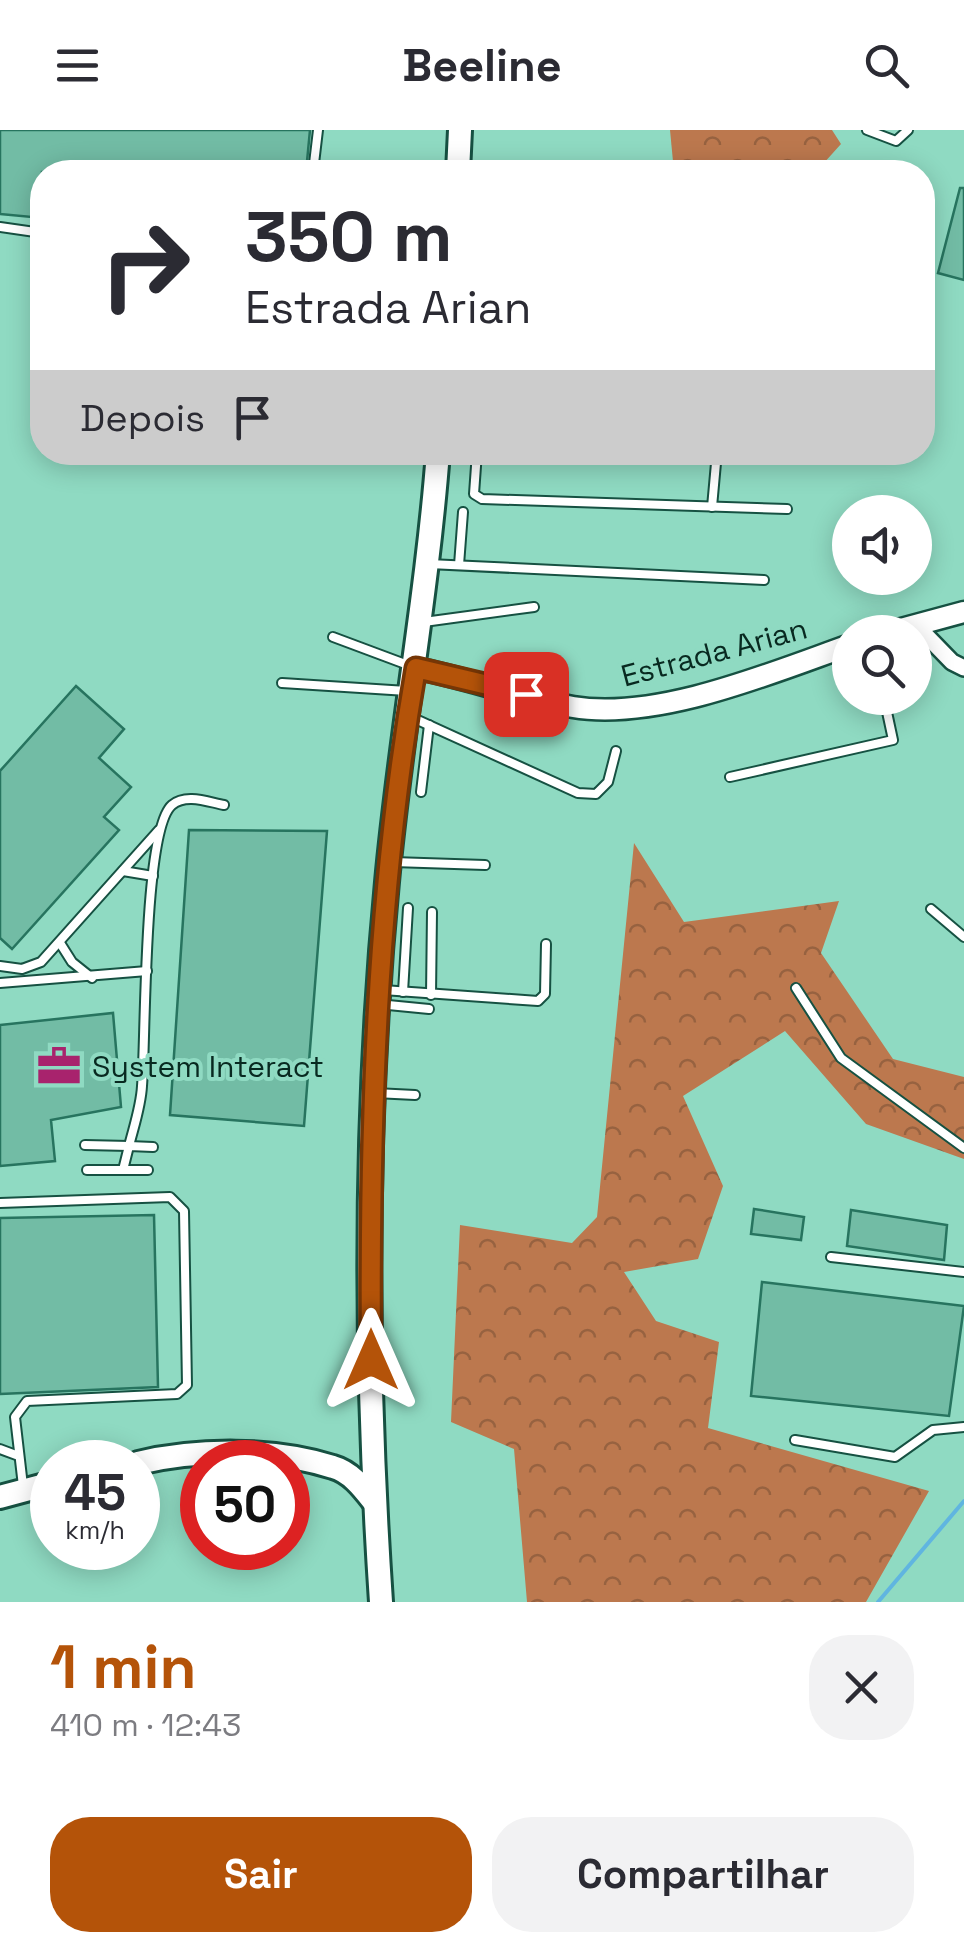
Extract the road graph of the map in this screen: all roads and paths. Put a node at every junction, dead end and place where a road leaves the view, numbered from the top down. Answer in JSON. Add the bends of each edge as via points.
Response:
{"nodes":[{"id":1,"x":318,"y":130,"type":"edge"},
{"id":2,"x":460,"y":130,"type":"edge"},
{"id":3,"x":867,"y":130,"type":"edge"},
{"id":4,"x":908,"y":130,"type":"edge"},
{"id":5,"x":314,"y":160,"type":"edge"},
{"id":6,"x":459,"y":160,"type":"edge"},
{"id":7,"x":0,"y":227,"type":"edge"},
{"id":8,"x":30,"y":231,"type":"edge"},
{"id":9,"x":437,"y":465,"type":"edge"},
{"id":10,"x":476,"y":465,"type":"edge"},
{"id":11,"x":716,"y":465,"type":"edge"},
{"id":12,"x":712,"y":507,"type":"junction"},
{"id":13,"x":787,"y":510,"type":"dead end"},
{"id":14,"x":464,"y":512,"type":"dead end"},
{"id":15,"x":429,"y":564,"type":"junction"},
{"id":16,"x":460,"y":565,"type":"junction"},
{"id":17,"x":764,"y":580,"type":"dead end"},
{"id":18,"x":534,"y":607,"type":"dead end"},
{"id":19,"x":964,"y":612,"type":"edge"},
{"id":20,"x":932,"y":621,"type":"edge"},
{"id":21,"x":421,"y":622,"type":"junction"},
{"id":22,"x":333,"y":637,"type":"dead end"},
{"id":23,"x":932,"y":642,"type":"edge"},
{"id":24,"x":832,"y":651,"type":"edge"},
{"id":25,"x":964,"y":668,"type":"edge"},
{"id":26,"x":414,"y":679,"type":"junction"},
{"id":27,"x":282,"y":682,"type":"dead end"},
{"id":28,"x":888,"y":715,"type":"edge"},
{"id":29,"x":418,"y":720,"type":"junction"},
{"id":30,"x":616,"y":751,"type":"dead end"},
{"id":31,"x":730,"y":777,"type":"dead end"},
{"id":32,"x":421,"y":792,"type":"dead end"},
{"id":33,"x":224,"y":804,"type":"dead end"},
{"id":34,"x":159,"y":830,"type":"junction"},
{"id":35,"x":389,"y":862,"type":"junction"},
{"id":36,"x":485,"y":865,"type":"dead end"},
{"id":37,"x":123,"y":871,"type":"junction"},
{"id":38,"x":153,"y":876,"type":"junction"},
{"id":39,"x":408,"y":908,"type":"dead end"},
{"id":40,"x":931,"y":909,"type":"dead end"},
{"id":41,"x":432,"y":912,"type":"dead end"},
{"id":42,"x":964,"y":938,"type":"edge"},
{"id":43,"x":60,"y":942,"type":"junction"},
{"id":44,"x":546,"y":944,"type":"dead end"},
{"id":45,"x":0,"y":966,"type":"edge"},
{"id":46,"x":148,"y":971,"type":"junction"},
{"id":47,"x":92,"y":978,"type":"junction"},
{"id":48,"x":0,"y":984,"type":"edge"},
{"id":49,"x":796,"y":988,"type":"dead end"},
{"id":50,"x":403,"y":992,"type":"junction"},
{"id":51,"x":431,"y":995,"type":"junction"},
{"id":52,"x":378,"y":997,"type":"junction"},
{"id":53,"x":429,"y":1009,"type":"dead end"},
{"id":54,"x":373,"y":1093,"type":"junction"},
{"id":55,"x":416,"y":1095,"type":"dead end"},
{"id":56,"x":86,"y":1145,"type":"dead end"},
{"id":57,"x":130,"y":1146,"type":"junction"},
{"id":58,"x":153,"y":1147,"type":"dead end"},
{"id":59,"x":964,"y":1148,"type":"edge"},
{"id":60,"x":87,"y":1170,"type":"dead end"},
{"id":61,"x":123,"y":1170,"type":"junction"},
{"id":62,"x":148,"y":1170,"type":"dead end"},
{"id":63,"x":0,"y":1203,"type":"edge"},
{"id":64,"x":830,"y":1256,"type":"dead end"},
{"id":65,"x":964,"y":1272,"type":"edge"},
{"id":66,"x":964,"y":1427,"type":"edge"},
{"id":67,"x":371,"y":1430,"type":"junction"},
{"id":68,"x":795,"y":1440,"type":"dead end"},
{"id":69,"x":0,"y":1450,"type":"edge"},
{"id":70,"x":16,"y":1454,"type":"junction"},
{"id":71,"x":160,"y":1460,"type":"edge"},
{"id":72,"x":336,"y":1467,"type":"junction"},
{"id":73,"x":30,"y":1488,"type":"edge"},
{"id":74,"x":24,"y":1490,"type":"junction"},
{"id":75,"x":0,"y":1497,"type":"edge"},
{"id":76,"x":374,"y":1502,"type":"junction"},
{"id":77,"x":380,"y":1602,"type":"edge"}],
"edges":[{"from":1,"to":5,"type":"lane"},
{"from":2,"to":6,"type":"main road"},
{"from":3,"to":4,"type":"lane","via":[[896,141]]},
{"from":7,"to":8,"type":"lane"},
{"from":9,"to":15,"type":"main road"},
{"from":10,"to":12,"type":"lane","via":[[478,498]]},
{"from":11,"to":12,"type":"lane"},
{"from":12,"to":13,"type":"lane"},
{"from":14,"to":16,"type":"lane"},
{"from":15,"to":16,"type":"lane"},
{"from":15,"to":21,"type":"main road"},
{"from":16,"to":17,"type":"lane"},
{"from":18,"to":21,"type":"lane"},
{"from":19,"to":20,"type":"street"},
{"from":21,"to":26,"type":"main road"},
{"from":22,"to":26,"type":"lane"},
{"from":23,"to":25,"type":"street"},
{"from":24,"to":26,"type":"street","name":"Estrada Arian","via":[[693,694],[611,709]]},
{"from":26,"to":27,"type":"lane"},
{"from":26,"to":29,"type":"main road"},
{"from":28,"to":31,"type":"lane","via":[[893,740]]},
{"from":29,"to":30,"type":"lane","via":[[578,793],[596,794],[608,782]]},
{"from":29,"to":32,"type":"lane"},
{"from":29,"to":35,"type":"main road"},
{"from":33,"to":34,"type":"lane","via":[[178,801]]},
{"from":34,"to":37,"type":"lane"},
{"from":34,"to":38,"type":"lane"},
{"from":35,"to":36,"type":"lane"},
{"from":35,"to":52,"type":"main road"},
{"from":37,"to":38,"type":"lane"},
{"from":37,"to":43,"type":"lane"},
{"from":38,"to":46,"type":"lane"},
{"from":39,"to":50,"type":"lane"},
{"from":40,"to":42,"type":"lane"},
{"from":41,"to":51,"type":"lane"},
{"from":43,"to":45,"type":"lane","via":[[34,967]]},
{"from":43,"to":47,"type":"lane"},
{"from":44,"to":51,"type":"lane","via":[[540,1000]]},
{"from":46,"to":47,"type":"lane"},
{"from":46,"to":57,"type":"lane","via":[[142,1090]]},
{"from":47,"to":48,"type":"lane"},
{"from":49,"to":59,"type":"lane","via":[[841,1058]]},
{"from":50,"to":51,"type":"lane"},
{"from":50,"to":52,"type":"lane"},
{"from":52,"to":53,"type":"lane"},
{"from":52,"to":54,"type":"main road"},
{"from":54,"to":55,"type":"lane"},
{"from":54,"to":67,"type":"main road"},
{"from":56,"to":57,"type":"lane"},
{"from":57,"to":58,"type":"lane"},
{"from":57,"to":61,"type":"lane"},
{"from":60,"to":61,"type":"lane"},
{"from":61,"to":62,"type":"lane"},
{"from":63,"to":70,"type":"lane","via":[[170,1197],[184,1212],[184,1389],[27,1402],[16,1417]]},
{"from":64,"to":65,"type":"lane"},
{"from":66,"to":68,"type":"lane","via":[[933,1430],[895,1457]]},
{"from":67,"to":72,"type":"main road","via":[[358,1452]]},
{"from":67,"to":76,"type":"main road"},
{"from":69,"to":70,"type":"lane"},
{"from":70,"to":74,"type":"lane"},
{"from":71,"to":72,"type":"main road","via":[[219,1454]]},
{"from":72,"to":76,"type":"main road"},
{"from":73,"to":74,"type":"main road"},
{"from":74,"to":75,"type":"main road"},
{"from":76,"to":77,"type":"main road"}]}
